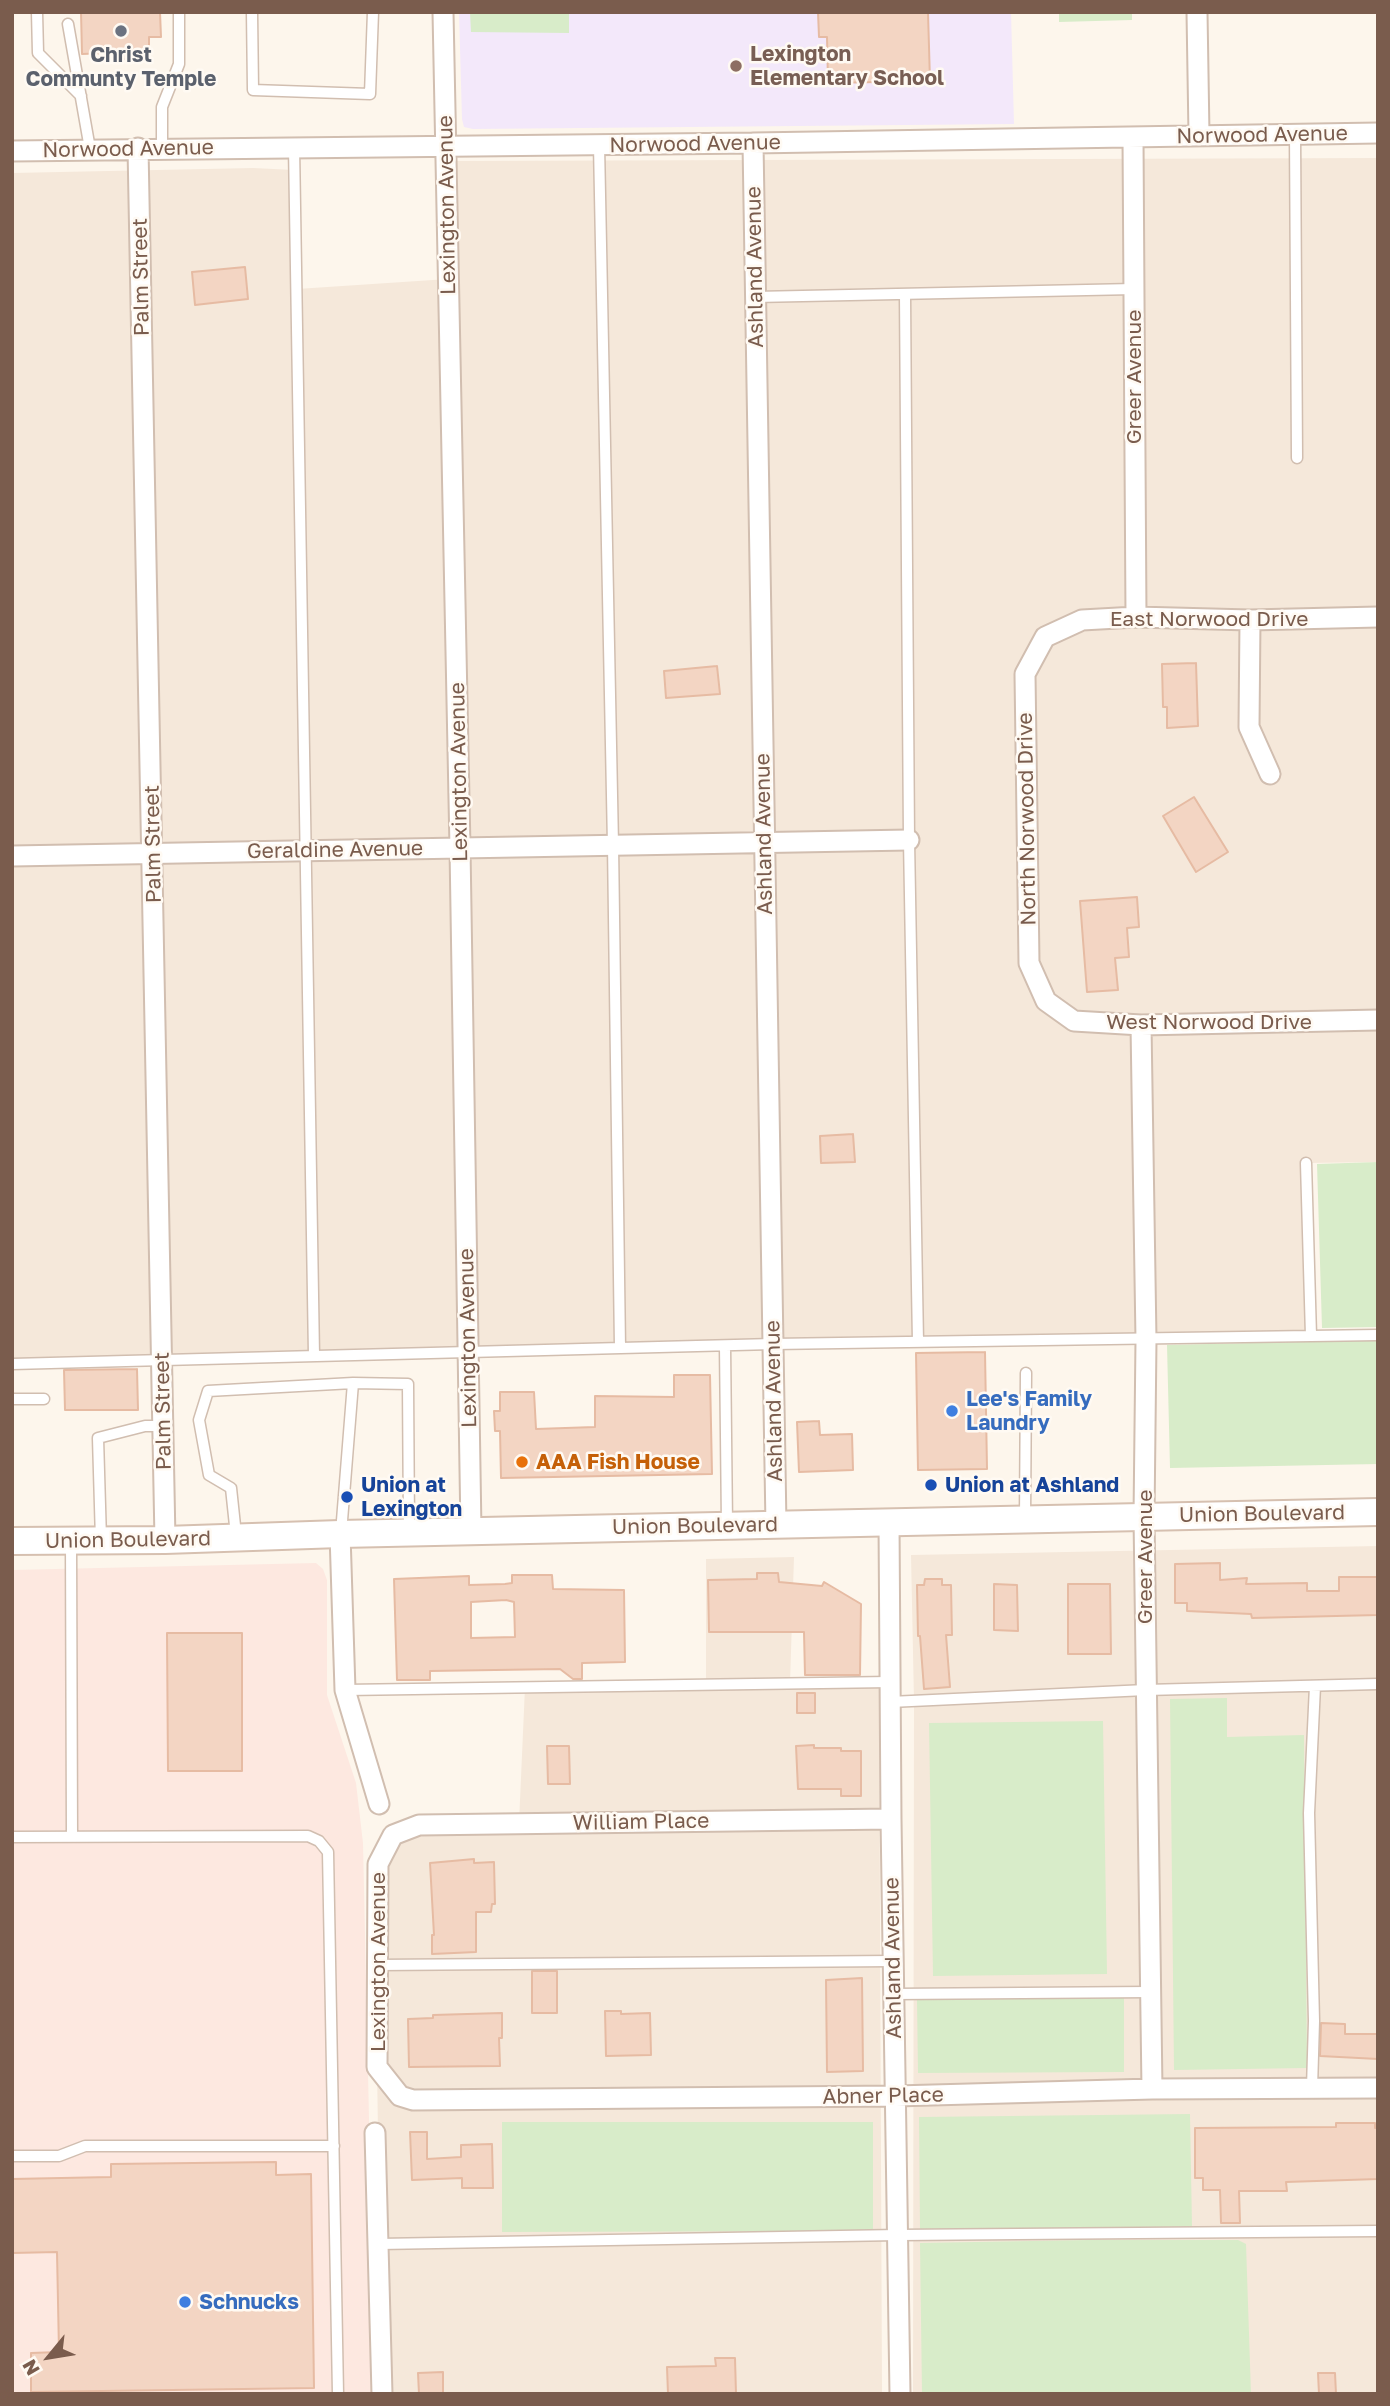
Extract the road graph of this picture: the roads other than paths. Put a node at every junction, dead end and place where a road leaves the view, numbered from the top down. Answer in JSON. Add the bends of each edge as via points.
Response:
{"nodes":[{"id":1,"x":37,"y":12,"type":"edge"},
{"id":2,"x":179,"y":12,"type":"edge"},
{"id":3,"x":252,"y":12,"type":"edge"},
{"id":4,"x":373,"y":12,"type":"edge"},
{"id":5,"x":443,"y":12,"type":"edge"},
{"id":6,"x":1197,"y":12,"type":"edge"},
{"id":7,"x":68,"y":24,"type":"dead end"},
{"id":8,"x":81,"y":96,"type":"junction"},
{"id":9,"x":1378,"y":133,"type":"edge"},
{"id":10,"x":1295,"y":134,"type":"junction"},
{"id":11,"x":1199,"y":135,"type":"junction"},
{"id":12,"x":1133,"y":138,"type":"junction"},
{"id":13,"x":753,"y":143,"type":"junction"},
{"id":14,"x":599,"y":145,"type":"junction"},
{"id":15,"x":446,"y":146,"type":"junction"},
{"id":16,"x":294,"y":147,"type":"junction"},
{"id":17,"x":138,"y":148,"type":"junction"},
{"id":18,"x":162,"y":148,"type":"junction"},
{"id":19,"x":90,"y":149,"type":"junction"},
{"id":20,"x":12,"y":151,"type":"edge"},
{"id":21,"x":1134,"y":289,"type":"junction"},
{"id":22,"x":905,"y":294,"type":"junction"},
{"id":23,"x":755,"y":297,"type":"junction"},
{"id":24,"x":1297,"y":458,"type":"dead end"},
{"id":25,"x":1136,"y":617,"type":"junction"},
{"id":26,"x":1378,"y":617,"type":"edge"},
{"id":27,"x":1251,"y":620,"type":"junction"},
{"id":28,"x":1045,"y":638,"type":"joint"},
{"id":29,"x":1270,"y":774,"type":"dead end"},
{"id":30,"x":909,"y":840,"type":"junction"},
{"id":31,"x":764,"y":842,"type":"junction"},
{"id":32,"x":613,"y":845,"type":"junction"},
{"id":33,"x":460,"y":848,"type":"junction"},
{"id":34,"x":305,"y":850,"type":"junction"},
{"id":35,"x":153,"y":852,"type":"junction"},
{"id":36,"x":12,"y":856,"type":"edge"},
{"id":37,"x":1046,"y":1001,"type":"joint"},
{"id":38,"x":1378,"y":1020,"type":"edge"},
{"id":39,"x":1141,"y":1024,"type":"junction"},
{"id":40,"x":1306,"y":1163,"type":"dead end"},
{"id":41,"x":1378,"y":1335,"type":"edge"},
{"id":42,"x":1311,"y":1336,"type":"junction"},
{"id":43,"x":1146,"y":1339,"type":"junction"},
{"id":44,"x":918,"y":1342,"type":"junction"},
{"id":45,"x":773,"y":1344,"type":"junction"},
{"id":46,"x":725,"y":1346,"type":"junction"},
{"id":47,"x":620,"y":1348,"type":"junction"},
{"id":48,"x":468,"y":1352,"type":"junction"},
{"id":49,"x":314,"y":1356,"type":"junction"},
{"id":50,"x":162,"y":1360,"type":"junction"},
{"id":51,"x":12,"y":1364,"type":"edge"},
{"id":52,"x":1026,"y":1373,"type":"dead end"},
{"id":53,"x":353,"y":1382,"type":"junction"},
{"id":54,"x":12,"y":1399,"type":"edge"},
{"id":55,"x":44,"y":1399,"type":"dead end"},
{"id":56,"x":164,"y":1426,"type":"junction"},
{"id":57,"x":1378,"y":1512,"type":"edge"},
{"id":58,"x":1144,"y":1517,"type":"junction"},
{"id":59,"x":1026,"y":1519,"type":"junction"},
{"id":60,"x":889,"y":1522,"type":"junction"},
{"id":61,"x":727,"y":1525,"type":"junction"},
{"id":62,"x":776,"y":1525,"type":"junction"},
{"id":63,"x":471,"y":1531,"type":"junction"},
{"id":64,"x":409,"y":1532,"type":"junction"},
{"id":65,"x":341,"y":1534,"type":"junction"},
{"id":66,"x":236,"y":1537,"type":"junction"},
{"id":67,"x":165,"y":1540,"type":"junction"},
{"id":68,"x":12,"y":1541,"type":"edge"},
{"id":69,"x":71,"y":1541,"type":"junction"},
{"id":70,"x":101,"y":1541,"type":"junction"},
{"id":71,"x":1378,"y":1684,"type":"edge"},
{"id":72,"x":1315,"y":1686,"type":"junction"},
{"id":73,"x":345,"y":1690,"type":"junction"},
{"id":74,"x":1146,"y":1690,"type":"junction"},
{"id":75,"x":890,"y":1692,"type":"junction"},
{"id":76,"x":379,"y":1804,"type":"dead end"},
{"id":77,"x":891,"y":1819,"type":"junction"},
{"id":78,"x":393,"y":1835,"type":"joint"},
{"id":79,"x":72,"y":1837,"type":"junction"},
{"id":80,"x":12,"y":1838,"type":"edge"},
{"id":81,"x":894,"y":1961,"type":"junction"},
{"id":82,"x":377,"y":1965,"type":"junction"},
{"id":83,"x":1150,"y":1992,"type":"junction"},
{"id":84,"x":894,"y":1994,"type":"junction"},
{"id":85,"x":392,"y":2088,"type":"joint"},
{"id":86,"x":1312,"y":2088,"type":"junction"},
{"id":87,"x":1378,"y":2088,"type":"edge"},
{"id":88,"x":1152,"y":2089,"type":"junction"},
{"id":89,"x":896,"y":2096,"type":"junction"},
{"id":90,"x":375,"y":2133,"type":"dead end"},
{"id":91,"x":334,"y":2146,"type":"junction"},
{"id":92,"x":12,"y":2157,"type":"edge"},
{"id":93,"x":1378,"y":2231,"type":"edge"},
{"id":94,"x":898,"y":2235,"type":"junction"},
{"id":95,"x":379,"y":2244,"type":"junction"},
{"id":96,"x":338,"y":2394,"type":"edge"},
{"id":97,"x":382,"y":2394,"type":"edge"},
{"id":98,"x":900,"y":2394,"type":"edge"}],
"edges":[{"from":1,"to":8,"type":"lane","via":[[38,53]]},
{"from":2,"to":18,"type":"lane","via":[[179,64],[162,107]]},
{"from":3,"to":4,"type":"lane","via":[[253,90],[370,94]]},
{"from":5,"to":15,"type":"street","name":"Lexington Avenue"},
{"from":6,"to":11,"type":"street"},
{"from":7,"to":8,"type":"lane"},
{"from":8,"to":19,"type":"lane"},
{"from":9,"to":10,"type":"street","name":"Norwood Avenue"},
{"from":10,"to":11,"type":"street","name":"Norwood Avenue"},
{"from":10,"to":24,"type":"lane"},
{"from":11,"to":12,"type":"street","name":"Norwood Avenue"},
{"from":12,"to":13,"type":"street","name":"Norwood Avenue"},
{"from":12,"to":21,"type":"street","name":"Greer Avenue"},
{"from":13,"to":14,"type":"street","name":"Norwood Avenue"},
{"from":13,"to":23,"type":"street","name":"Ashland Avenue"},
{"from":14,"to":15,"type":"street","name":"Norwood Avenue"},
{"from":14,"to":32,"type":"lane"},
{"from":15,"to":16,"type":"street","name":"Norwood Avenue"},
{"from":15,"to":33,"type":"street","name":"Lexington Avenue"},
{"from":16,"to":18,"type":"street","name":"Norwood Avenue"},
{"from":16,"to":34,"type":"lane"},
{"from":17,"to":18,"type":"street","name":"Norwood Avenue"},
{"from":17,"to":19,"type":"street","name":"Norwood Avenue"},
{"from":17,"to":35,"type":"street","name":"Palm Street"},
{"from":19,"to":20,"type":"street","name":"Norwood Avenue"},
{"from":21,"to":22,"type":"lane"},
{"from":21,"to":25,"type":"street","name":"Greer Avenue"},
{"from":22,"to":23,"type":"lane"},
{"from":22,"to":30,"type":"lane"},
{"from":23,"to":31,"type":"street","name":"Ashland Avenue"},
{"from":25,"to":27,"type":"street","name":"East Norwood Drive"},
{"from":25,"to":28,"type":"street","name":"East Norwood Drive","via":[[1082,620]]},
{"from":26,"to":27,"type":"street","name":"East Norwood Drive"},
{"from":27,"to":29,"type":"street","via":[[1249,727]]},
{"from":28,"to":37,"type":"street","name":"North Norwood Drive","via":[[1026,674],[1029,963]]},
{"from":30,"to":31,"type":"street","name":"Geraldine Avenue"},
{"from":30,"to":44,"type":"lane"},
{"from":31,"to":32,"type":"street","name":"Geraldine Avenue"},
{"from":31,"to":45,"type":"street","name":"Ashland Avenue"},
{"from":32,"to":33,"type":"street","name":"Geraldine Avenue"},
{"from":32,"to":47,"type":"lane"},
{"from":33,"to":34,"type":"street","name":"Geraldine Avenue"},
{"from":33,"to":48,"type":"street","name":"Lexington Avenue"},
{"from":34,"to":35,"type":"street","name":"Geraldine Avenue"},
{"from":34,"to":49,"type":"lane"},
{"from":35,"to":36,"type":"street","name":"Geraldine Avenue"},
{"from":35,"to":50,"type":"street","name":"Palm Street"},
{"from":37,"to":39,"type":"street","name":"West Norwood Drive","via":[[1074,1021]]},
{"from":38,"to":39,"type":"street","name":"West Norwood Drive"},
{"from":39,"to":43,"type":"street","name":"Greer Avenue"},
{"from":40,"to":42,"type":"lane"},
{"from":41,"to":42,"type":"lane"},
{"from":42,"to":43,"type":"lane"},
{"from":43,"to":44,"type":"lane"},
{"from":43,"to":58,"type":"street","name":"Greer Avenue"},
{"from":44,"to":45,"type":"lane"},
{"from":45,"to":46,"type":"lane"},
{"from":45,"to":62,"type":"street","name":"Ashland Avenue"},
{"from":46,"to":47,"type":"lane"},
{"from":46,"to":61,"type":"lane"},
{"from":47,"to":48,"type":"lane"},
{"from":48,"to":49,"type":"lane"},
{"from":48,"to":63,"type":"street","name":"Lexington Avenue"},
{"from":49,"to":50,"type":"lane"},
{"from":50,"to":51,"type":"lane"},
{"from":50,"to":56,"type":"street","name":"Palm Street"},
{"from":52,"to":59,"type":"lane"},
{"from":53,"to":64,"type":"lane","via":[[408,1384]]},
{"from":53,"to":65,"type":"lane"},
{"from":53,"to":66,"type":"lane","via":[[208,1391],[199,1420],[209,1475],[231,1488]]},
{"from":54,"to":55,"type":"lane"},
{"from":56,"to":67,"type":"street","name":"Palm Street"},
{"from":56,"to":70,"type":"lane","via":[[98,1438]]},
{"from":57,"to":58,"type":"main road","name":"Union Boulevard"},
{"from":58,"to":59,"type":"main road","name":"Union Boulevard"},
{"from":58,"to":74,"type":"street","name":"Greer Avenue"},
{"from":59,"to":60,"type":"main road","name":"Union Boulevard"},
{"from":60,"to":62,"type":"main road","name":"Union Boulevard"},
{"from":60,"to":75,"type":"street","name":"Ashland Avenue"},
{"from":61,"to":62,"type":"main road","name":"Union Boulevard"},
{"from":61,"to":63,"type":"main road","name":"Union Boulevard"},
{"from":63,"to":64,"type":"main road","name":"Union Boulevard"},
{"from":64,"to":65,"type":"main road","name":"Union Boulevard"},
{"from":65,"to":66,"type":"main road","name":"Union Boulevard"},
{"from":65,"to":73,"type":"street"},
{"from":66,"to":67,"type":"main road","name":"Union Boulevard"},
{"from":67,"to":70,"type":"main road","name":"Union Boulevard"},
{"from":68,"to":69,"type":"main road","name":"Union Boulevard"},
{"from":69,"to":70,"type":"main road","name":"Union Boulevard"},
{"from":69,"to":79,"type":"lane"},
{"from":71,"to":72,"type":"lane"},
{"from":72,"to":74,"type":"lane"},
{"from":72,"to":86,"type":"lane","via":[[1309,1813]]},
{"from":73,"to":75,"type":"lane"},
{"from":73,"to":76,"type":"street"},
{"from":74,"to":75,"type":"lane"},
{"from":74,"to":83,"type":"street","name":"Greer Avenue"},
{"from":75,"to":77,"type":"street","name":"Ashland Avenue"},
{"from":77,"to":78,"type":"street","name":"William Place","via":[[419,1825]]},
{"from":77,"to":81,"type":"street","name":"Ashland Avenue"},
{"from":78,"to":82,"type":"street","name":"Lexington Avenue","via":[[378,1864]]},
{"from":79,"to":80,"type":"lane"},
{"from":79,"to":91,"type":"lane","via":[[309,1836],[319,1841],[328,1852],[330,1868]]},
{"from":81,"to":82,"type":"lane"},
{"from":81,"to":84,"type":"street","name":"Ashland Avenue"},
{"from":82,"to":85,"type":"street","name":"Lexington Avenue","via":[[377,2067]]},
{"from":83,"to":84,"type":"lane"},
{"from":83,"to":88,"type":"street","name":"Greer Avenue"},
{"from":84,"to":89,"type":"street","name":"Ashland Avenue"},
{"from":85,"to":89,"type":"street","name":"Abner Place","via":[[414,2100]]},
{"from":86,"to":87,"type":"street","name":"Abner Place"},
{"from":86,"to":88,"type":"street","name":"Abner Place"},
{"from":88,"to":89,"type":"street","name":"Abner Place"},
{"from":89,"to":94,"type":"street","name":"Ashland Avenue"},
{"from":90,"to":95,"type":"street"},
{"from":91,"to":92,"type":"lane","via":[[85,2146],[59,2156]]},
{"from":91,"to":96,"type":"lane"},
{"from":93,"to":94,"type":"lane"},
{"from":94,"to":95,"type":"lane"},
{"from":94,"to":98,"type":"street","name":"Ashland Avenue"},
{"from":95,"to":97,"type":"street"}]}
